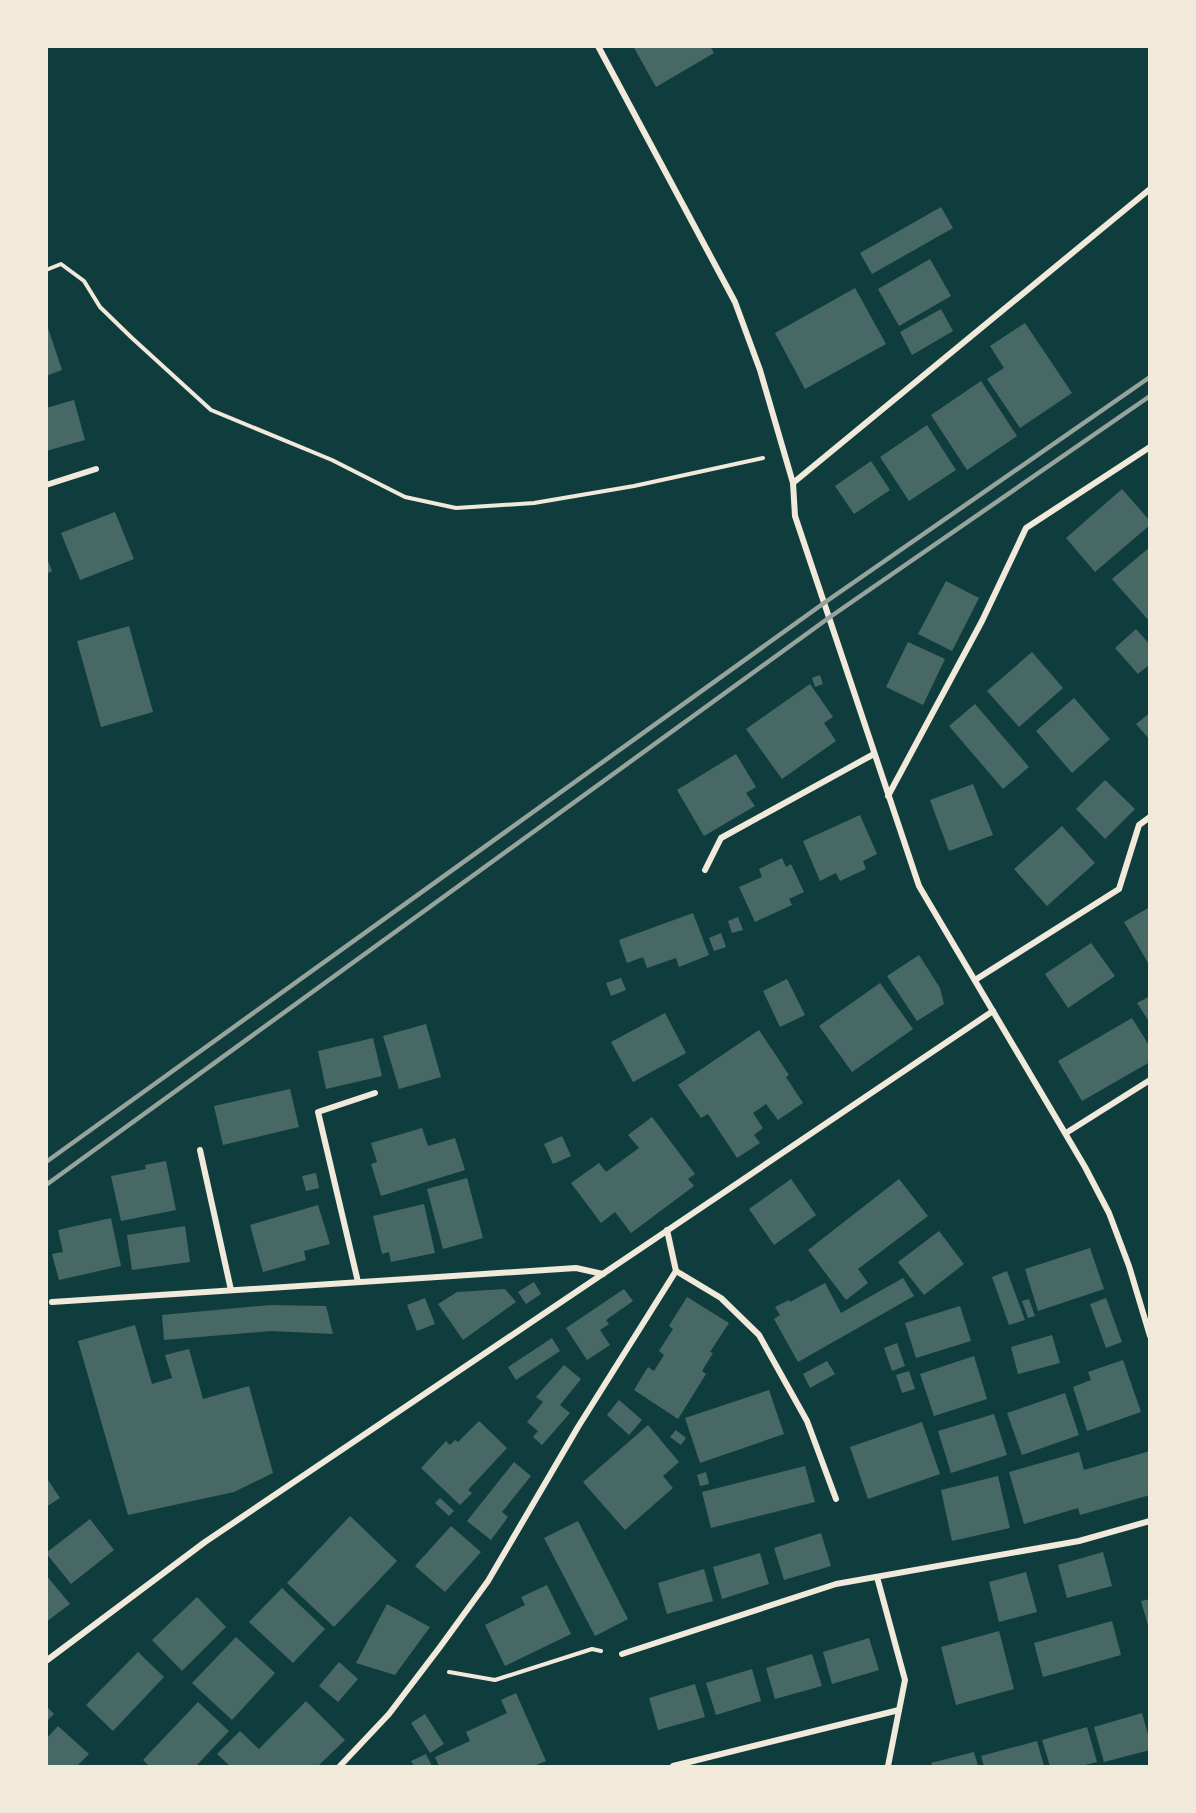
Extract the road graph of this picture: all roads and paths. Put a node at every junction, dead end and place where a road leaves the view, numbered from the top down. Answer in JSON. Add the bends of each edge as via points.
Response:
{"nodes":[{"id":1,"x":598,"y":46,"type":"edge"},
{"id":2,"x":1149,"y":189,"type":"edge"},
{"id":3,"x":46,"y":270,"type":"edge"},
{"id":4,"x":1149,"y":447,"type":"edge"},
{"id":5,"x":784,"y":454,"type":"junction"},
{"id":6,"x":96,"y":469,"type":"dead end"},
{"id":7,"x":793,"y":483,"type":"junction"},
{"id":8,"x":46,"y":485,"type":"edge"},
{"id":9,"x":874,"y":754,"type":"junction"},
{"id":10,"x":888,"y":796,"type":"junction"},
{"id":11,"x":1149,"y":817,"type":"edge"},
{"id":12,"x":705,"y":870,"type":"dead end"},
{"id":13,"x":975,"y":980,"type":"junction"},
{"id":14,"x":993,"y":1011,"type":"junction"},
{"id":15,"x":1149,"y":1080,"type":"edge"},
{"id":16,"x":375,"y":1093,"type":"dead end"},
{"id":17,"x":1066,"y":1133,"type":"junction"},
{"id":18,"x":200,"y":1150,"type":"dead end"},
{"id":19,"x":667,"y":1230,"type":"junction"},
{"id":20,"x":676,"y":1270,"type":"junction"},
{"id":21,"x":603,"y":1274,"type":"junction"},
{"id":22,"x":358,"y":1282,"type":"junction"},
{"id":23,"x":231,"y":1290,"type":"junction"},
{"id":24,"x":52,"y":1302,"type":"dead end"},
{"id":25,"x":1149,"y":1336,"type":"edge"},
{"id":26,"x":836,"y":1499,"type":"dead end"},
{"id":27,"x":1149,"y":1521,"type":"edge"},
{"id":28,"x":877,"y":1577,"type":"junction"},
{"id":29,"x":622,"y":1654,"type":"joint"},
{"id":30,"x":46,"y":1661,"type":"edge"},
{"id":31,"x":425,"y":1667,"type":"junction"},
{"id":32,"x":899,"y":1710,"type":"junction"},
{"id":33,"x":340,"y":1767,"type":"edge"},
{"id":34,"x":673,"y":1767,"type":"edge"},
{"id":35,"x":888,"y":1767,"type":"edge"}],
"edges":[{"from":1,"to":5,"type":"street","via":[[735,302]]},
{"from":2,"to":7,"type":"street"},
{"from":3,"to":5,"type":"path","via":[[61,264],[84,281],[100,307],[211,410],[332,460],[405,497],[456,508],[534,503]]},
{"from":4,"to":10,"type":"street","via":[[1026,528],[982,621]]},
{"from":5,"to":7,"type":"street"},
{"from":6,"to":8,"type":"street"},
{"from":7,"to":9,"type":"street","via":[[795,516]]},
{"from":9,"to":10,"type":"street"},
{"from":9,"to":12,"type":"street","via":[[721,838]]},
{"from":10,"to":13,"type":"street","via":[[919,885]]},
{"from":11,"to":13,"type":"street","via":[[1139,825],[1119,889]]},
{"from":13,"to":14,"type":"street"},
{"from":14,"to":17,"type":"street"},
{"from":14,"to":19,"type":"street"},
{"from":15,"to":17,"type":"street"},
{"from":16,"to":22,"type":"street","via":[[318,1112]]},
{"from":17,"to":25,"type":"street","via":[[1109,1213]]},
{"from":18,"to":23,"type":"street"},
{"from":19,"to":20,"type":"street"},
{"from":19,"to":21,"type":"street"},
{"from":20,"to":26,"type":"street","via":[[721,1298],[759,1335],[807,1421]]},
{"from":20,"to":31,"type":"street","via":[[488,1581]]},
{"from":21,"to":22,"type":"street","via":[[576,1268]]},
{"from":21,"to":30,"type":"street","via":[[205,1542]]},
{"from":22,"to":23,"type":"street"},
{"from":23,"to":24,"type":"street"},
{"from":27,"to":28,"type":"street","via":[[1079,1541]]},
{"from":28,"to":29,"type":"street","via":[[836,1584]]},
{"from":28,"to":32,"type":"street","via":[[905,1680]]},
{"from":29,"to":31,"type":"path","via":[[592,1650],[495,1680]]},
{"from":31,"to":33,"type":"street","via":[[389,1714]]},
{"from":32,"to":34,"type":"street"},
{"from":32,"to":35,"type":"street"}]}
